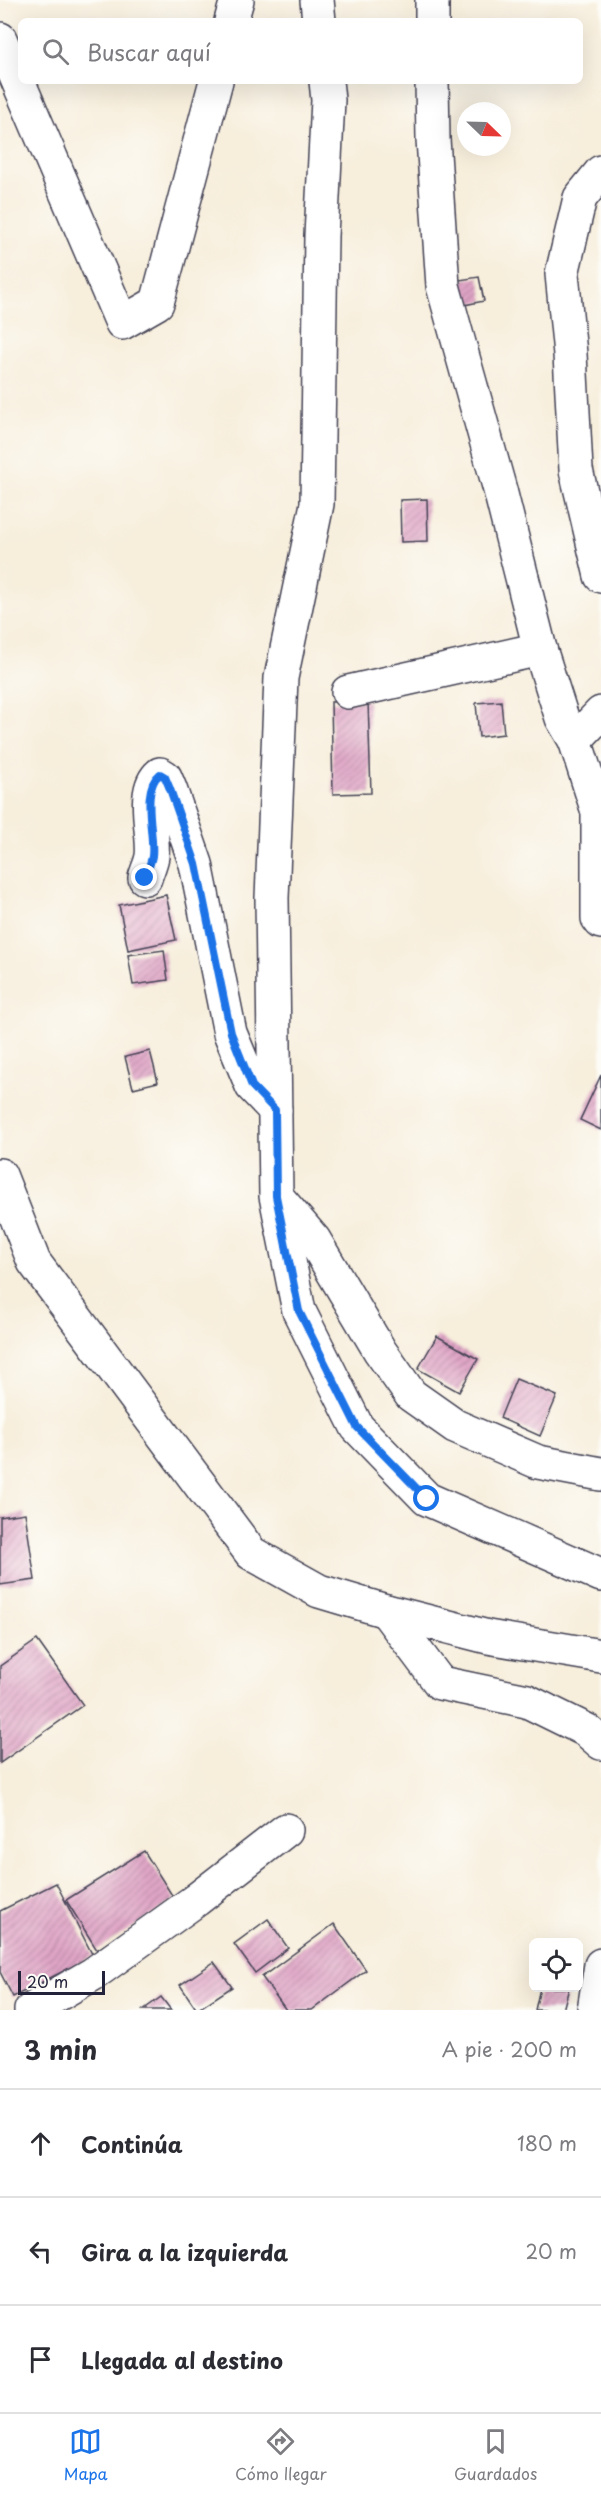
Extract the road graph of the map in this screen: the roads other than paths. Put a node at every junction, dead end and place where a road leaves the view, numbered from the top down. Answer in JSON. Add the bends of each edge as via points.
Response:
{"nodes":[{"id":1,"x":237,"y":0,"type":"edge"},
{"id":2,"x":317,"y":0,"type":"edge"},
{"id":3,"x":432,"y":0,"type":"edge"},
{"id":4,"x":232,"y":18,"type":"edge"},
{"id":5,"x":319,"y":18,"type":"edge"},
{"id":6,"x":432,"y":18,"type":"edge"},
{"id":7,"x":0,"y":39,"type":"edge"},
{"id":8,"x":18,"y":81,"type":"edge"},
{"id":9,"x":19,"y":84,"type":"edge"},
{"id":10,"x":215,"y":84,"type":"edge"},
{"id":11,"x":326,"y":84,"type":"edge"},
{"id":12,"x":432,"y":84,"type":"edge"},
{"id":13,"x":601,"y":172,"type":"edge"},
{"id":14,"x":601,"y":576,"type":"edge"},
{"id":15,"x":540,"y":649,"type":"junction"},
{"id":16,"x":348,"y":692,"type":"dead end"},
{"id":17,"x":601,"y":714,"type":"edge"},
{"id":18,"x":575,"y":740,"type":"junction"},
{"id":19,"x":145,"y":878,"type":"dead end"},
{"id":20,"x":601,"y":922,"type":"edge"},
{"id":21,"x":275,"y":1110,"type":"junction"},
{"id":22,"x":0,"y":1175,"type":"edge"},
{"id":23,"x":276,"y":1196,"type":"junction"},
{"id":24,"x":601,"y":1474,"type":"edge"},
{"id":25,"x":601,"y":1575,"type":"edge"},
{"id":26,"x":386,"y":1611,"type":"junction"},
{"id":27,"x":601,"y":1656,"type":"edge"},
{"id":28,"x":601,"y":1743,"type":"edge"},
{"id":29,"x":286,"y":1830,"type":"dead end"},
{"id":30,"x":601,"y":1965,"type":"edge"},
{"id":31,"x":30,"y":2010,"type":"edge"},
{"id":32,"x":594,"y":2010,"type":"edge"}],
"edges":[{"from":1,"to":4,"type":"street"},
{"from":2,"to":5,"type":"street"},
{"from":3,"to":6,"type":"street"},
{"from":7,"to":8,"type":"street"},
{"from":9,"to":10,"type":"street","via":[[122,323],[157,303]]},
{"from":11,"to":21,"type":"street","via":[[317,504],[281,689],[272,898]]},
{"from":12,"to":15,"type":"street","via":[[443,286]]},
{"from":13,"to":14,"type":"street","via":[[580,198],[562,274],[576,470]]},
{"from":15,"to":16,"type":"street"},
{"from":15,"to":18,"type":"street","via":[[562,718]]},
{"from":17,"to":18,"type":"street"},
{"from":18,"to":20,"type":"street","via":[[598,812]]},
{"from":19,"to":21,"type":"street","via":[[152,856],[152,788],[160,774],[170,789],[196,864],[231,1033],[252,1086]]},
{"from":21,"to":23,"type":"street"},
{"from":22,"to":26,"type":"street","via":[[34,1262],[251,1553],[319,1591]]},
{"from":23,"to":24,"type":"street","via":[[314,1240],[411,1395],[455,1426],[538,1462]]},
{"from":23,"to":25,"type":"street","via":[[299,1311],[357,1427],[427,1499]]},
{"from":26,"to":27,"type":"street","via":[[488,1637]]},
{"from":26,"to":28,"type":"street","via":[[440,1683],[527,1701],[586,1730]]},
{"from":29,"to":31,"type":"street","via":[[93,1974]]},
{"from":30,"to":32,"type":"street"}]}
